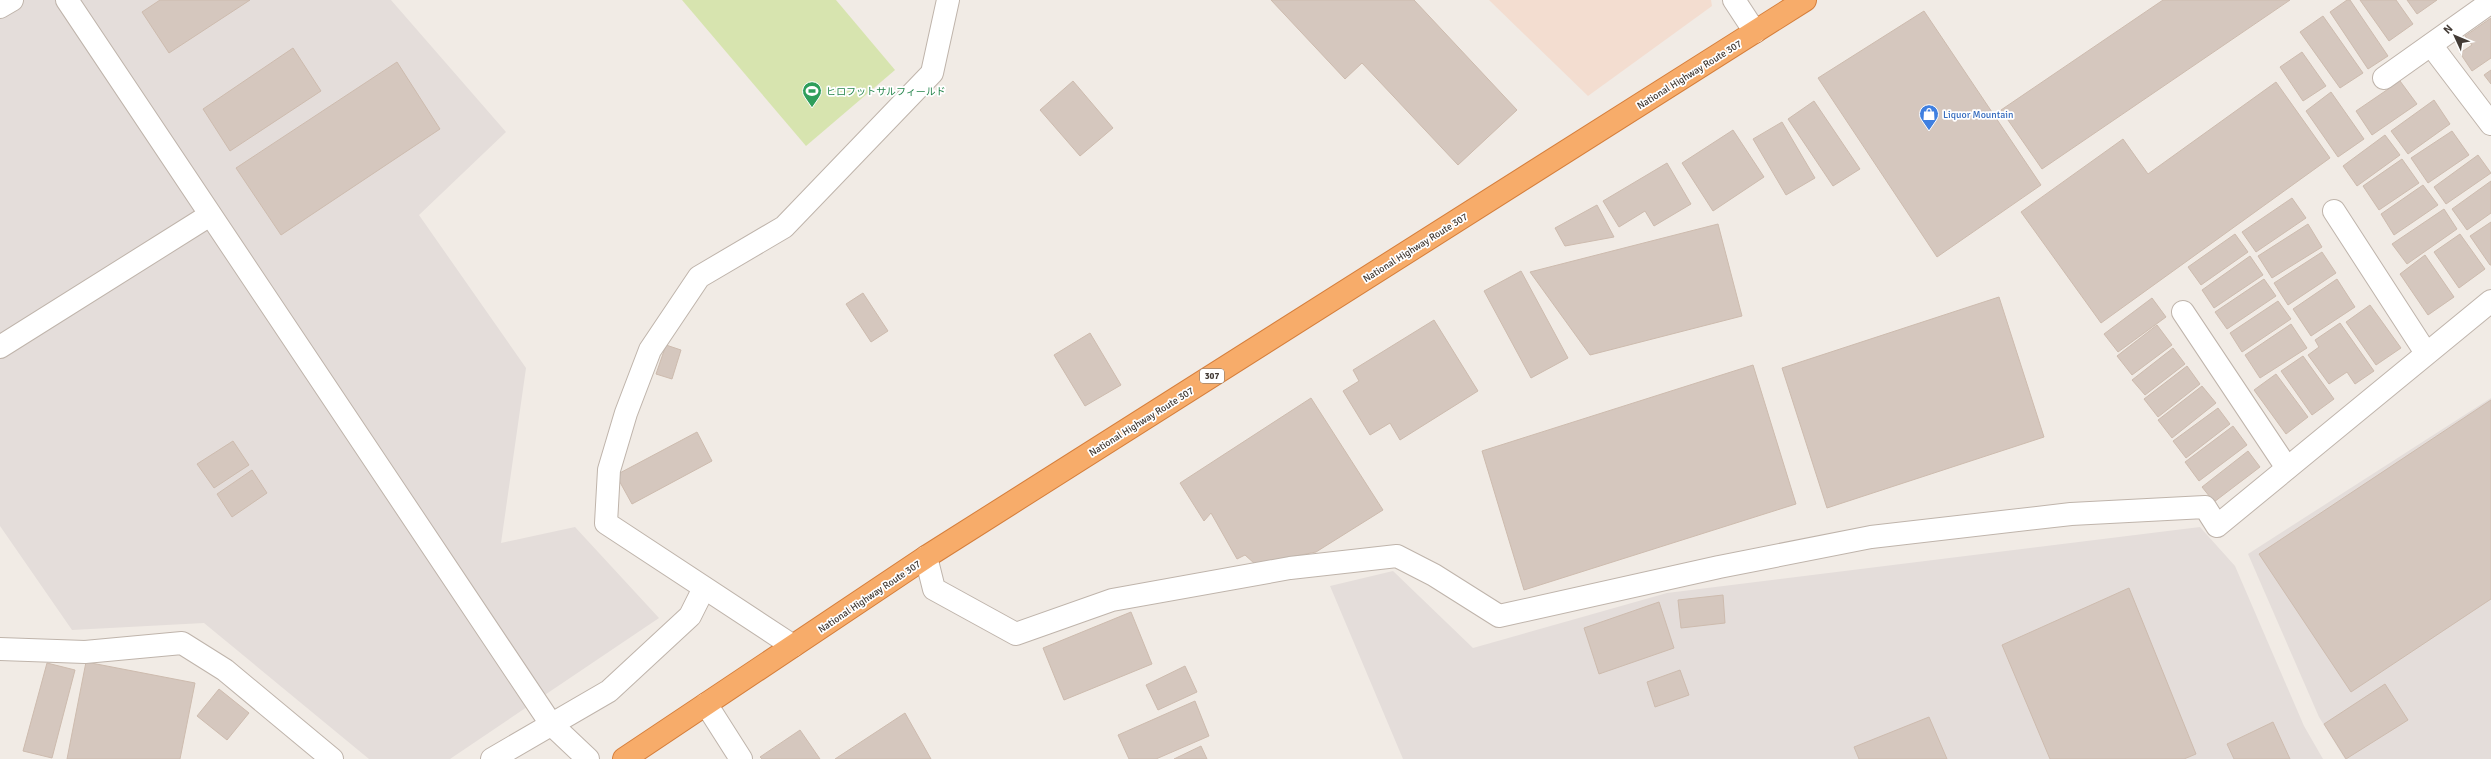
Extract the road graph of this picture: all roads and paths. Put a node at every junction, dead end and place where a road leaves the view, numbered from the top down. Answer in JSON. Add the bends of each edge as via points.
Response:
{"nodes":[{"id":1,"x":12,"y":0,"type":"edge"},
{"id":2,"x":67,"y":0,"type":"edge"},
{"id":3,"x":948,"y":0,"type":"edge"},
{"id":4,"x":1734,"y":0,"type":"edge"},
{"id":5,"x":1805,"y":0,"type":"edge"},
{"id":6,"x":2491,"y":2,"type":"edge"},
{"id":7,"x":0,"y":7,"type":"edge"},
{"id":8,"x":1755,"y":32,"type":"junction"},
{"id":9,"x":2431,"y":45,"type":"junction"},
{"id":10,"x":2384,"y":78,"type":"dead end"},
{"id":11,"x":2491,"y":124,"type":"edge"},
{"id":12,"x":2334,"y":211,"type":"dead end"},
{"id":13,"x":210,"y":215,"type":"junction"},
{"id":14,"x":2491,"y":301,"type":"edge"},
{"id":15,"x":2182,"y":312,"type":"dead end"},
{"id":16,"x":0,"y":347,"type":"edge"},
{"id":17,"x":2426,"y":352,"type":"junction"},
{"id":18,"x":2287,"y":468,"type":"junction"},
{"id":19,"x":926,"y":557,"type":"junction"},
{"id":20,"x":704,"y":588,"type":"junction"},
{"id":21,"x":793,"y":646,"type":"junction"},
{"id":22,"x":0,"y":649,"type":"edge"},
{"id":23,"x":706,"y":704,"type":"junction"},
{"id":24,"x":551,"y":724,"type":"junction"},
{"id":25,"x":332,"y":759,"type":"edge"},
{"id":26,"x":492,"y":759,"type":"edge"},
{"id":27,"x":588,"y":759,"type":"edge"},
{"id":28,"x":624,"y":759,"type":"edge"},
{"id":29,"x":741,"y":759,"type":"edge"}],
"edges":[{"from":1,"to":7,"type":"street"},
{"from":2,"to":13,"type":"street"},
{"from":3,"to":20,"type":"street","via":[[932,73],[784,227],[699,276],[650,350],[626,413],[609,470],[606,523]]},
{"from":4,"to":8,"type":"street"},
{"from":5,"to":8,"type":"highway","name":"National Highway Route 307","number":"307"},
{"from":6,"to":9,"type":"street"},
{"from":8,"to":19,"type":"highway","name":"National Highway Route 307","number":"307"},
{"from":9,"to":10,"type":"street"},
{"from":9,"to":11,"type":"street"},
{"from":12,"to":17,"type":"street"},
{"from":13,"to":16,"type":"street"},
{"from":13,"to":24,"type":"street"},
{"from":14,"to":17,"type":"street"},
{"from":15,"to":18,"type":"street"},
{"from":17,"to":18,"type":"street"},
{"from":18,"to":19,"type":"street","via":[[2217,526],[2205,507],[2070,514],[1871,537],[1719,567],[1499,616],[1434,575],[1397,556],[1290,568],[1112,600],[1016,634],[934,589]]},
{"from":19,"to":21,"type":"highway","name":"National Highway Route 307","number":"307"},
{"from":20,"to":21,"type":"street"},
{"from":20,"to":24,"type":"street","via":[[690,616],[609,692]]},
{"from":21,"to":23,"type":"highway","name":"National Highway Route 307","number":"307"},
{"from":22,"to":25,"type":"street","via":[[85,652],[182,643],[225,670]]},
{"from":23,"to":28,"type":"highway","name":"National Highway Route 307","number":"307"},
{"from":23,"to":29,"type":"street"},
{"from":24,"to":26,"type":"street"},
{"from":24,"to":27,"type":"street"}]}
